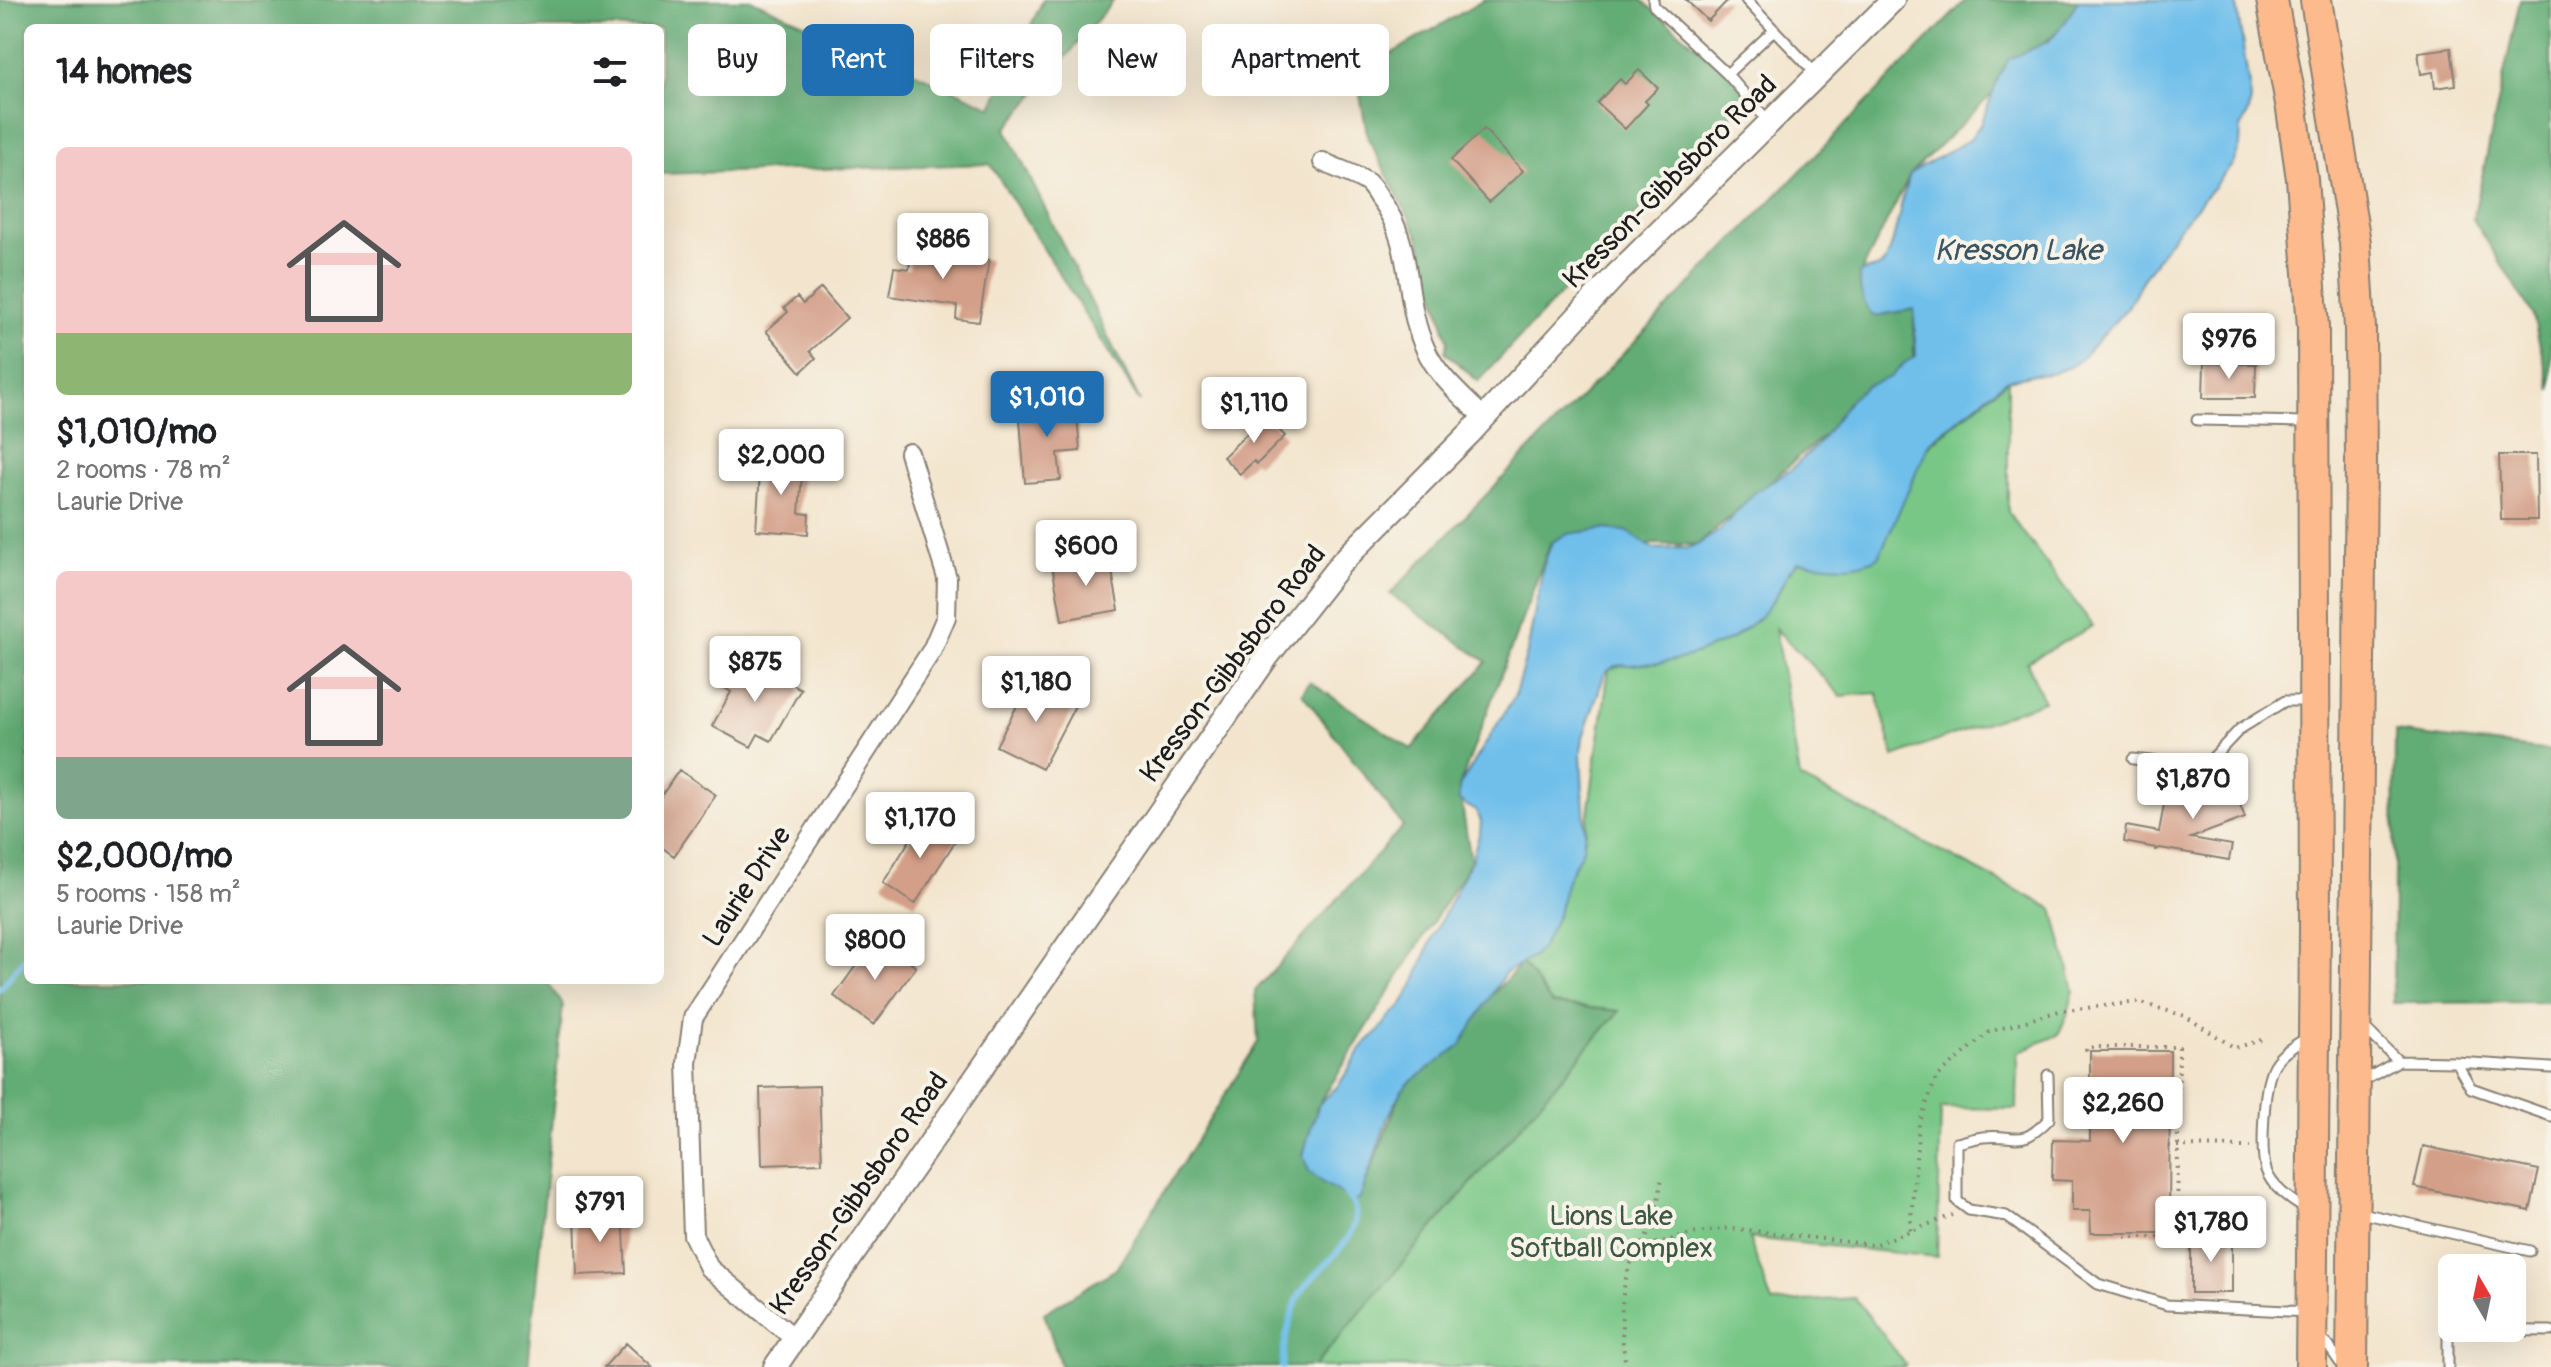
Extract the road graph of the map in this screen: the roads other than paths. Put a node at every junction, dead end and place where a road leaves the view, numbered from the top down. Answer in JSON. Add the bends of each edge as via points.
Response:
{"nodes":[{"id":1,"x":1653,"y":0,"type":"edge"},
{"id":2,"x":1746,"y":0,"type":"edge"},
{"id":3,"x":1893,"y":0,"type":"edge"},
{"id":4,"x":2272,"y":0,"type":"edge"},
{"id":5,"x":2316,"y":0,"type":"edge"},
{"id":6,"x":1774,"y":30,"type":"junction"},
{"id":7,"x":1727,"y":74,"type":"junction"},
{"id":8,"x":1817,"y":75,"type":"junction"},
{"id":9,"x":1769,"y":122,"type":"junction"},
{"id":10,"x":1323,"y":162,"type":"dead end"},
{"id":11,"x":1484,"y":418,"type":"junction"},
{"id":12,"x":2197,"y":420,"type":"dead end"},
{"id":13,"x":2315,"y":422,"type":"junction"},
{"id":14,"x":909,"y":453,"type":"dead end"},
{"id":15,"x":2313,"y":702,"type":"junction"},
{"id":16,"x":2133,"y":759,"type":"dead end"},
{"id":17,"x":2355,"y":1018,"type":"junction"},
{"id":18,"x":2315,"y":1031,"type":"junction"},
{"id":19,"x":2398,"y":1061,"type":"junction"},
{"id":20,"x":2456,"y":1062,"type":"junction"},
{"id":21,"x":2551,"y":1068,"type":"edge"},
{"id":22,"x":2048,"y":1075,"type":"dead end"},
{"id":23,"x":2355,"y":1085,"type":"junction"},
{"id":24,"x":2551,"y":1116,"type":"edge"},
{"id":25,"x":2354,"y":1211,"type":"junction"},
{"id":26,"x":2313,"y":1212,"type":"junction"},
{"id":27,"x":2530,"y":1251,"type":"dead end"},
{"id":28,"x":2312,"y":1323,"type":"junction"},
{"id":29,"x":2551,"y":1331,"type":"edge"},
{"id":30,"x":794,"y":1338,"type":"junction"},
{"id":31,"x":775,"y":1367,"type":"edge"},
{"id":32,"x":2311,"y":1367,"type":"edge"},
{"id":33,"x":2343,"y":1367,"type":"edge"},
{"id":34,"x":2352,"y":1367,"type":"edge"},
{"id":35,"x":2448,"y":1367,"type":"edge"}],
"edges":[{"from":1,"to":7,"type":"lane"},
{"from":2,"to":6,"type":"lane"},
{"from":3,"to":8,"type":"street","name":"Kresson-Gibbsboro Road"},
{"from":4,"to":13,"type":"highway","via":[[2302,179]]},
{"from":5,"to":17,"type":"highway","via":[[2355,243],[2360,328]]},
{"from":6,"to":7,"type":"lane"},
{"from":6,"to":8,"type":"lane"},
{"from":7,"to":9,"type":"lane"},
{"from":8,"to":9,"type":"street","name":"Kresson-Gibbsboro Road"},
{"from":9,"to":11,"type":"street","name":"Kresson-Gibbsboro Road","via":[[1616,275]]},
{"from":10,"to":11,"type":"street","via":[[1368,184],[1387,208],[1401,240],[1425,349]]},
{"from":11,"to":30,"type":"street","name":"Kresson-Gibbsboro Road","via":[[1341,563],[1267,657]]},
{"from":12,"to":13,"type":"lane"},
{"from":13,"to":15,"type":"highway"},
{"from":14,"to":30,"type":"street","name":"Laurie Drive","via":[[947,578],[946,617],[932,650],[693,1018],[687,1063],[693,1235],[709,1268]]},
{"from":15,"to":16,"type":"lane","via":[[2285,701],[2240,729],[2204,767]]},
{"from":15,"to":18,"type":"highway"},
{"from":17,"to":19,"type":"lane"},
{"from":17,"to":23,"type":"highway"},
{"from":18,"to":26,"type":"highway"},
{"from":18,"to":26,"type":"lane","via":[[2279,1057],[2272,1069],[2264,1130],[2266,1172],[2286,1196]]},
{"from":19,"to":20,"type":"lane"},
{"from":19,"to":23,"type":"lane"},
{"from":20,"to":21,"type":"lane"},
{"from":20,"to":24,"type":"lane","via":[[2471,1088]]},
{"from":22,"to":28,"type":"lane","via":[[2049,1119],[2034,1135],[1957,1143],[1957,1201],[1969,1210],[2006,1216],[2098,1284],[2167,1305]]},
{"from":23,"to":25,"type":"highway"},
{"from":25,"to":27,"type":"lane"},
{"from":25,"to":34,"type":"highway"},
{"from":26,"to":28,"type":"highway"},
{"from":28,"to":32,"type":"highway"},
{"from":28,"to":33,"type":"lane","via":[[2312,1331]]},
{"from":29,"to":35,"type":"lane","via":[[2448,1330]]},
{"from":30,"to":31,"type":"street","name":"Kresson-Gibbsboro Road"}]}
